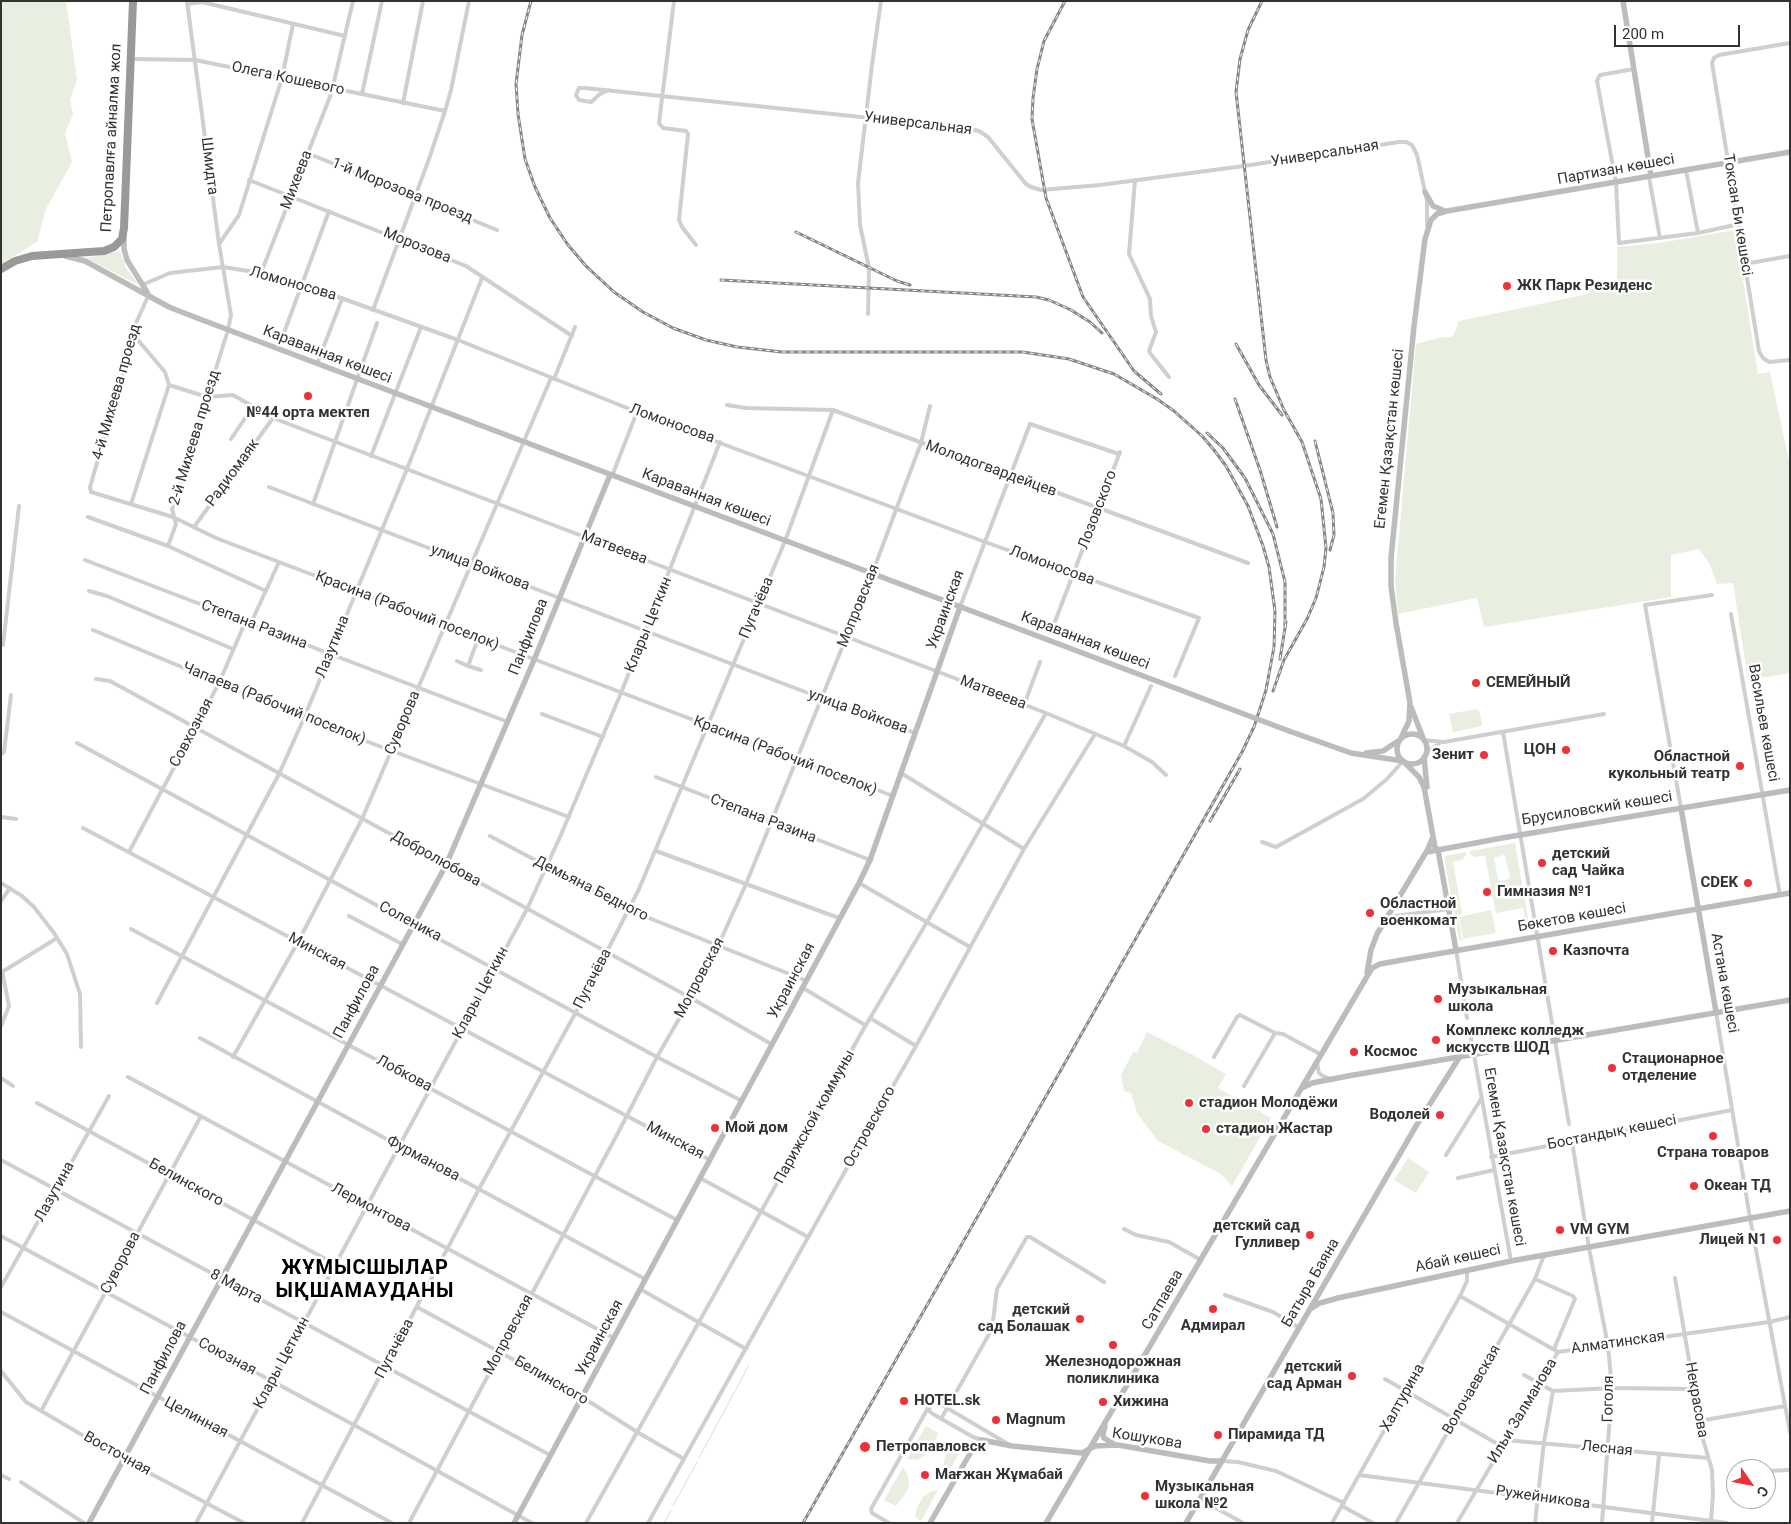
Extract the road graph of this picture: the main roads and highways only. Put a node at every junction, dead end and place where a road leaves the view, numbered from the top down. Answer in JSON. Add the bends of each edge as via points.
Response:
{"nodes":[{"id":1,"x":133,"y":1,"type":"edge"},
{"id":2,"x":1,"y":270,"type":"edge"}],
"edges":[{"from":1,"to":2,"type":"highway","name":"Петропавлға айналма жол","via":[[124,232],[117,245],[108,250],[22,258]]}]}
